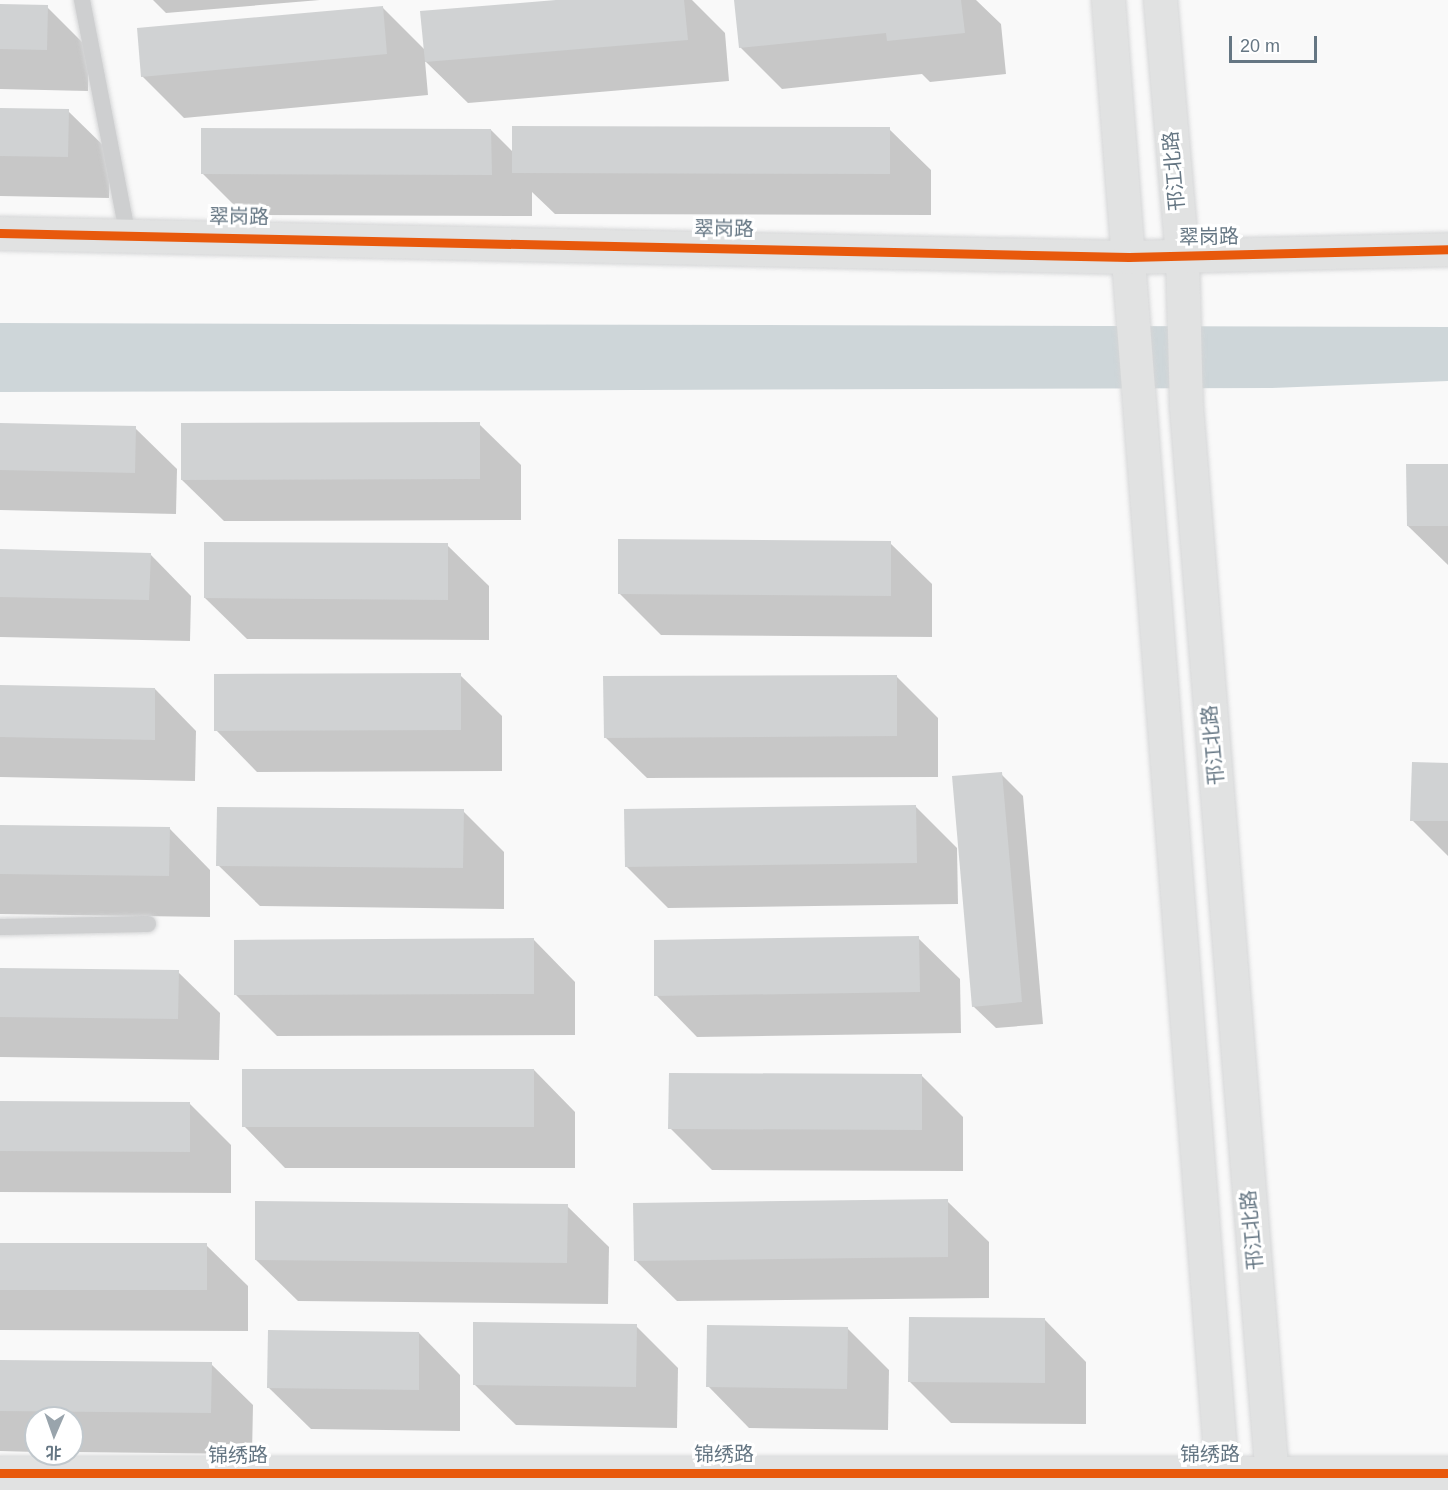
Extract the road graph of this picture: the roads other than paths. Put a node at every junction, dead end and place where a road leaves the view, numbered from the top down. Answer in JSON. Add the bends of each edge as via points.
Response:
{"nodes":[{"id":1,"x":82,"y":0,"type":"edge"},
{"id":2,"x":1108,"y":0,"type":"edge"},
{"id":3,"x":1160,"y":0,"type":"edge"},
{"id":4,"x":127,"y":232,"type":"junction"},
{"id":5,"x":0,"y":233,"type":"edge"},
{"id":6,"x":1448,"y":249,"type":"edge"},
{"id":7,"x":1182,"y":256,"type":"junction"},
{"id":8,"x":1129,"y":257,"type":"junction"},
{"id":9,"x":148,"y":924,"type":"dead end"},
{"id":10,"x":0,"y":927,"type":"edge"},
{"id":11,"x":0,"y":1473,"type":"edge"},
{"id":12,"x":1448,"y":1473,"type":"edge"},
{"id":13,"x":1222,"y":1481,"type":"edge"},
{"id":14,"x":1272,"y":1481,"type":"edge"}],
"edges":[{"from":1,"to":4,"type":"lane"},
{"from":2,"to":8,"type":"main road"},
{"from":3,"to":7,"type":"main road","name":"邗江北路"},
{"from":4,"to":5,"type":"main road","name":"翠岗路"},
{"from":4,"to":8,"type":"main road","name":"翠岗路"},
{"from":6,"to":7,"type":"main road","name":"翠岗路"},
{"from":7,"to":8,"type":"main road","name":"翠岗路"},
{"from":7,"to":14,"type":"main road","name":"邗江北路","via":[[1186,407]]},
{"from":8,"to":13,"type":"main road"},
{"from":9,"to":10,"type":"lane"},
{"from":11,"to":13,"type":"main road","name":"锦绣路"},
{"from":12,"to":14,"type":"main road","name":"锦绣路"},
{"from":13,"to":14,"type":"main road","name":"锦绣路"}]}
